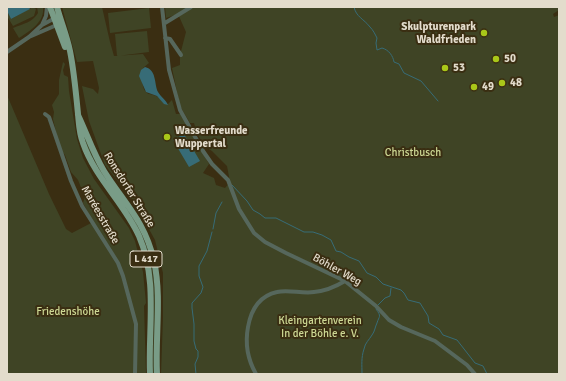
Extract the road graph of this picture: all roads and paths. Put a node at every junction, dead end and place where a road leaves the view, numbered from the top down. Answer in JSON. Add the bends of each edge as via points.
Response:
{"nodes":[{"id":1,"x":48,"y":7,"type":"edge"},
{"id":2,"x":57,"y":7,"type":"edge"},
{"id":3,"x":162,"y":7,"type":"edge"},
{"id":4,"x":191,"y":7,"type":"edge"},
{"id":5,"x":57,"y":21,"type":"junction"},
{"id":6,"x":165,"y":23,"type":"junction"},
{"id":7,"x":42,"y":25,"type":"junction"},
{"id":8,"x":29,"y":37,"type":"junction"},
{"id":9,"x":165,"y":38,"type":"junction"},
{"id":10,"x":7,"y":52,"type":"edge"},
{"id":11,"x":181,"y":55,"type":"dead end"},
{"id":12,"x":45,"y":114,"type":"dead end"},
{"id":13,"x":78,"y":114,"type":"junction"},
{"id":14,"x":345,"y":282,"type":"junction"},
{"id":15,"x":135,"y":374,"type":"edge"},
{"id":16,"x":150,"y":374,"type":"edge"},
{"id":17,"x":157,"y":374,"type":"edge"},
{"id":18,"x":256,"y":374,"type":"edge"},
{"id":19,"x":475,"y":374,"type":"edge"}],
"edges":[{"from":1,"to":5,"type":"main road","name":"Ronsdorfer Straße","number":"L 417"},
{"from":1,"to":7,"type":"street"},
{"from":2,"to":5,"type":"main road","name":"Ronsdorfer Straße","number":"L 417"},
{"from":3,"to":6,"type":"street"},
{"from":4,"to":6,"type":"street"},
{"from":5,"to":7,"type":"street"},
{"from":5,"to":8,"type":"street"},
{"from":5,"to":13,"type":"main road","name":"Ronsdorfer Straße","number":"L 417","via":[[70,52]]},
{"from":6,"to":9,"type":"street"},
{"from":7,"to":8,"type":"street"},
{"from":8,"to":10,"type":"street"},
{"from":9,"to":11,"type":"street","via":[[170,39]]},
{"from":9,"to":14,"type":"street","name":"Böhler Weg","via":[[169,70],[180,110],[203,151],[228,180],[238,209],[254,233],[286,253]]},
{"from":12,"to":15,"type":"street","name":"Maréesstraße","via":[[49,117],[70,181],[82,206],[118,263],[123,276],[136,324]]},
{"from":13,"to":16,"type":"main road","name":"Ronsdorfer Straße","number":"L 417","via":[[79,131],[89,159],[133,225],[145,256],[151,295]]},
{"from":13,"to":17,"type":"main road","name":"Ronsdorfer Straße","number":"L 417","via":[[99,163],[135,214],[150,249],[158,292]]},
{"from":14,"to":18,"type":"street","via":[[314,292],[277,291],[255,306],[246,336],[248,353]]},
{"from":14,"to":19,"type":"street","name":"Böhler Weg","via":[[371,301],[389,320],[435,341]]}]}
